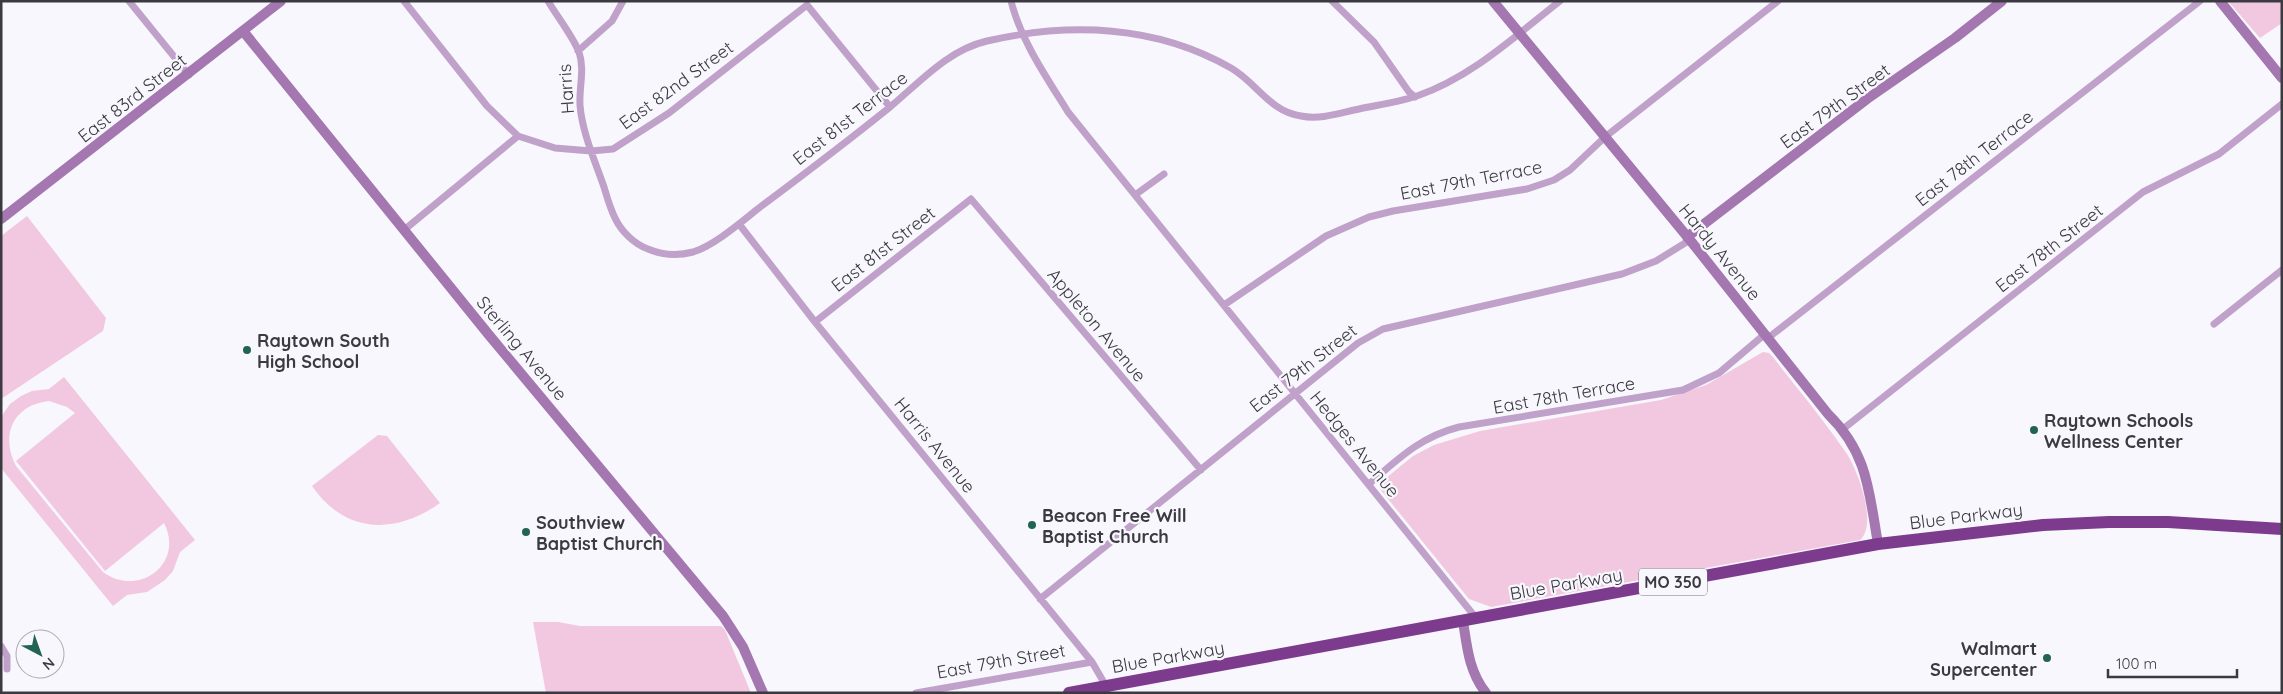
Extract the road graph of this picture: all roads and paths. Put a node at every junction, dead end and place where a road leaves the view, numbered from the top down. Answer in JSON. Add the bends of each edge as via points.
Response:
{"nodes":[{"id":1,"x":129,"y":1,"type":"edge"},
{"id":2,"x":281,"y":1,"type":"edge"},
{"id":3,"x":404,"y":1,"type":"edge"},
{"id":4,"x":548,"y":1,"type":"edge"},
{"id":5,"x":623,"y":1,"type":"edge"},
{"id":6,"x":1012,"y":1,"type":"edge"},
{"id":7,"x":1332,"y":1,"type":"edge"},
{"id":8,"x":1493,"y":1,"type":"edge"},
{"id":9,"x":1560,"y":1,"type":"edge"},
{"id":10,"x":1778,"y":1,"type":"edge"},
{"id":11,"x":2002,"y":1,"type":"edge"},
{"id":12,"x":2200,"y":1,"type":"edge"},
{"id":13,"x":2220,"y":1,"type":"edge"},
{"id":14,"x":243,"y":31,"type":"junction"},
{"id":15,"x":1023,"y":33,"type":"junction"},
{"id":16,"x":1519,"y":33,"type":"junction"},
{"id":17,"x":578,"y":51,"type":"junction"},
{"id":18,"x":189,"y":75,"type":"junction"},
{"id":19,"x":2282,"y":78,"type":"edge"},
{"id":20,"x":1415,"y":97,"type":"junction"},
{"id":21,"x":2282,"y":104,"type":"edge"},
{"id":22,"x":890,"y":107,"type":"junction"},
{"id":23,"x":518,"y":136,"type":"junction"},
{"id":24,"x":1605,"y":137,"type":"junction"},
{"id":25,"x":591,"y":151,"type":"junction"},
{"id":26,"x":1164,"y":174,"type":"dead end"},
{"id":27,"x":1135,"y":195,"type":"junction"},
{"id":28,"x":971,"y":196,"type":"joint"},
{"id":29,"x":1,"y":219,"type":"edge"},
{"id":30,"x":739,"y":224,"type":"junction"},
{"id":31,"x":404,"y":230,"type":"junction"},
{"id":32,"x":1689,"y":239,"type":"junction"},
{"id":33,"x":705,"y":247,"type":"joint"},
{"id":34,"x":2282,"y":270,"type":"edge"},
{"id":35,"x":1224,"y":305,"type":"junction"},
{"id":36,"x":815,"y":322,"type":"junction"},
{"id":37,"x":2214,"y":324,"type":"dead end"},
{"id":38,"x":1766,"y":336,"type":"junction"},
{"id":39,"x":1296,"y":394,"type":"junction"},
{"id":40,"x":1844,"y":429,"type":"junction"},
{"id":41,"x":1201,"y":470,"type":"junction"},
{"id":42,"x":1369,"y":484,"type":"junction"},
{"id":43,"x":2282,"y":529,"type":"edge"},
{"id":44,"x":1878,"y":544,"type":"junction"},
{"id":45,"x":1040,"y":599,"type":"junction"},
{"id":46,"x":1476,"y":618,"type":"junction"},
{"id":47,"x":1463,"y":621,"type":"junction"},
{"id":48,"x":1,"y":646,"type":"edge"},
{"id":49,"x":1092,"y":662,"type":"junction"},
{"id":50,"x":8,"y":669,"type":"dead end"},
{"id":51,"x":1107,"y":689,"type":"edge"},
{"id":52,"x":763,"y":693,"type":"edge"},
{"id":53,"x":916,"y":693,"type":"edge"},
{"id":54,"x":1068,"y":693,"type":"edge"},
{"id":55,"x":1486,"y":693,"type":"edge"}],
"edges":[{"from":1,"to":18,"type":"street"},
{"from":2,"to":14,"type":"street","name":"East 83rd Street"},
{"from":3,"to":23,"type":"street","via":[[487,106]]},
{"from":4,"to":17,"type":"street","name":"Harris"},
{"from":5,"to":17,"type":"street","via":[[612,21]]},
{"from":6,"to":15,"type":"street","name":"Hedges Avenue"},
{"from":7,"to":20,"type":"street","via":[[1374,42]]},
{"from":8,"to":16,"type":"street","name":"Hardy Avenue"},
{"from":9,"to":16,"type":"street","name":"East 81st Terrace"},
{"from":10,"to":24,"type":"street","name":"East 79th Terrace"},
{"from":11,"to":32,"type":"street","name":"East 79th Street","via":[[1867,99]]},
{"from":12,"to":38,"type":"street","name":"East 78th Terrace"},
{"from":13,"to":19,"type":"street"},
{"from":14,"to":18,"type":"street","name":"East 83rd Street"},
{"from":14,"to":31,"type":"street","name":"Sterling Avenue"},
{"from":15,"to":20,"type":"street","name":"East 81st Terrace","via":[[1098,29],[1171,43],[1234,70],[1275,106],[1301,116],[1321,117]]},
{"from":15,"to":22,"type":"street","name":"East 81st Terrace","via":[[979,43],[958,52]]},
{"from":15,"to":27,"type":"street","name":"Hedges Avenue","via":[[1068,112]]},
{"from":16,"to":20,"type":"street","name":"East 81st Terrace","via":[[1466,72]]},
{"from":16,"to":24,"type":"street","name":"Hardy Avenue"},
{"from":17,"to":25,"type":"street","name":"Harris","via":[[583,71],[580,108]]},
{"from":18,"to":29,"type":"street","name":"East 83rd Street"},
{"from":21,"to":40,"type":"street","name":"East 78th Street","via":[[2219,154],[2143,192]]},
{"from":22,"to":25,"type":"street","name":"East 82nd Street","via":[[807,5],[669,113],[613,149]]},
{"from":22,"to":30,"type":"street","name":"East 81st Terrace"},
{"from":23,"to":25,"type":"street","name":"East 82nd Street","via":[[555,148]]},
{"from":23,"to":31,"type":"street"},
{"from":24,"to":32,"type":"street","name":"Hardy Avenue"},
{"from":24,"to":35,"type":"street","name":"East 79th Terrace","via":[[1570,170],[1541,185],[1393,211],[1346,226]]},
{"from":25,"to":33,"type":"street","name":"Harris","via":[[615,220],[626,234],[645,248],[667,254],[690,253]]},
{"from":26,"to":27,"type":"street"},
{"from":27,"to":35,"type":"street","name":"Hedges Avenue"},
{"from":28,"to":36,"type":"street","name":"East 81st Street"},
{"from":28,"to":41,"type":"street","name":"Appleton Avenue"},
{"from":30,"to":33,"type":"street","name":"East 81st Terrace"},
{"from":30,"to":36,"type":"street","name":"Harris Avenue"},
{"from":31,"to":52,"type":"street","name":"Sterling Avenue","via":[[723,616],[743,647]]},
{"from":32,"to":38,"type":"street","name":"Hardy Avenue"},
{"from":32,"to":39,"type":"street","name":"East 79th Street","via":[[1656,261],[1622,274],[1383,329],[1358,343]]},
{"from":34,"to":37,"type":"street"},
{"from":35,"to":39,"type":"street","name":"Hedges Avenue"},
{"from":36,"to":45,"type":"street","name":"Harris Avenue"},
{"from":38,"to":40,"type":"street","name":"Hardy Avenue","via":[[1828,414]]},
{"from":38,"to":42,"type":"street","name":"East 78th Terrace","via":[[1719,373],[1683,390],[1438,432],[1416,444]]},
{"from":39,"to":41,"type":"street","name":"East 79th Street"},
{"from":39,"to":42,"type":"street","name":"Hedges Avenue"},
{"from":40,"to":44,"type":"street","name":"Hardy Avenue","via":[[1866,475]]},
{"from":41,"to":45,"type":"street","name":"East 79th Street"},
{"from":42,"to":46,"type":"street","name":"Hedges Avenue"},
{"from":43,"to":44,"type":"highway","name":"Blue Parkway","number":"MO 350","via":[[2109,522],[2043,525]]},
{"from":44,"to":46,"type":"highway","name":"Blue Parkway","number":"MO 350"},
{"from":45,"to":49,"type":"street","name":"Harris Avenue"},
{"from":46,"to":47,"type":"highway","name":"Blue Parkway","number":"MO 350"},
{"from":47,"to":51,"type":"highway","name":"Blue Parkway","number":"MO 350"},
{"from":47,"to":55,"type":"street","via":[[1472,670]]},
{"from":48,"to":50,"type":"street","via":[[7,656]]},
{"from":49,"to":51,"type":"street","name":"Harris Avenue"},
{"from":49,"to":53,"type":"street","name":"East 79th Street"},
{"from":51,"to":54,"type":"highway","name":"Blue Parkway","number":"MO 350"}]}
